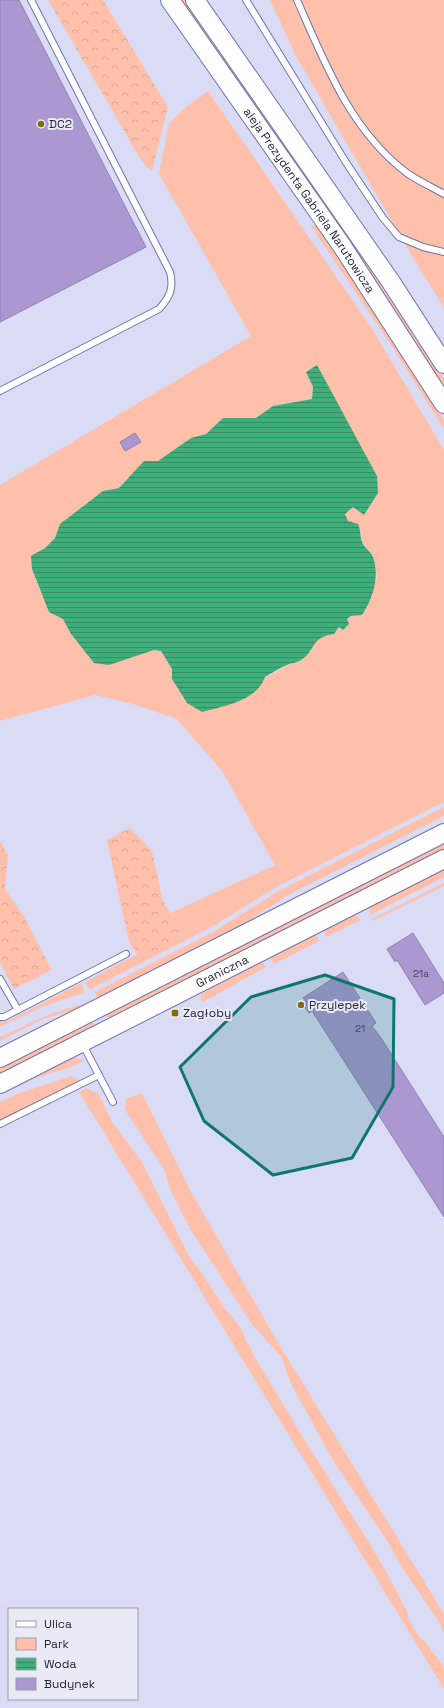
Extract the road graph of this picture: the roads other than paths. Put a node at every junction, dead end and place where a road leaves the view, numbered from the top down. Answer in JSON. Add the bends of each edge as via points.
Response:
{"nodes":[{"id":1,"x":30,"y":0,"type":"edge"},
{"id":2,"x":170,"y":0,"type":"edge"},
{"id":3,"x":195,"y":0,"type":"edge"},
{"id":4,"x":246,"y":0,"type":"edge"},
{"id":5,"x":297,"y":0,"type":"edge"},
{"id":6,"x":444,"y":194,"type":"edge"},
{"id":7,"x":444,"y":252,"type":"edge"},
{"id":8,"x":444,"y":364,"type":"edge"},
{"id":9,"x":0,"y":391,"type":"edge"},
{"id":10,"x":444,"y":404,"type":"edge"},
{"id":11,"x":444,"y":832,"type":"edge"},
{"id":12,"x":444,"y":859,"type":"edge"},
{"id":13,"x":126,"y":954,"type":"dead end"},
{"id":14,"x":0,"y":979,"type":"edge"},
{"id":15,"x":18,"y":1010,"type":"junction"},
{"id":16,"x":0,"y":1017,"type":"edge"},
{"id":17,"x":82,"y":1043,"type":"junction"},
{"id":18,"x":0,"y":1058,"type":"edge"},
{"id":19,"x":99,"y":1075,"type":"junction"},
{"id":20,"x":0,"y":1084,"type":"edge"},
{"id":21,"x":113,"y":1102,"type":"dead end"},
{"id":22,"x":0,"y":1124,"type":"edge"}],
"edges":[{"from":1,"to":9,"type":"lane","via":[[170,272],[171,291],[167,301],[159,309]]},
{"from":2,"to":10,"type":"main road","name":"aleja Prezydenta Gabriela Narutowicza","via":[[342,246]]},
{"from":3,"to":8,"type":"main road","name":"aleja Prezydenta Gabriela Narutowicza","via":[[391,282]]},
{"from":4,"to":7,"type":"lane","via":[[383,218],[399,237]]},
{"from":5,"to":6,"type":"lane","via":[[329,74],[353,116],[374,143],[407,173]]},
{"from":11,"to":18,"type":"main road","name":"Graniczna"},
{"from":12,"to":17,"type":"main road","name":"Graniczna"},
{"from":13,"to":15,"type":"lane"},
{"from":14,"to":15,"type":"lane"},
{"from":15,"to":16,"type":"lane"},
{"from":17,"to":19,"type":"lane"},
{"from":17,"to":20,"type":"main road","name":"Graniczna"},
{"from":19,"to":21,"type":"lane"},
{"from":19,"to":22,"type":"lane"}]}
